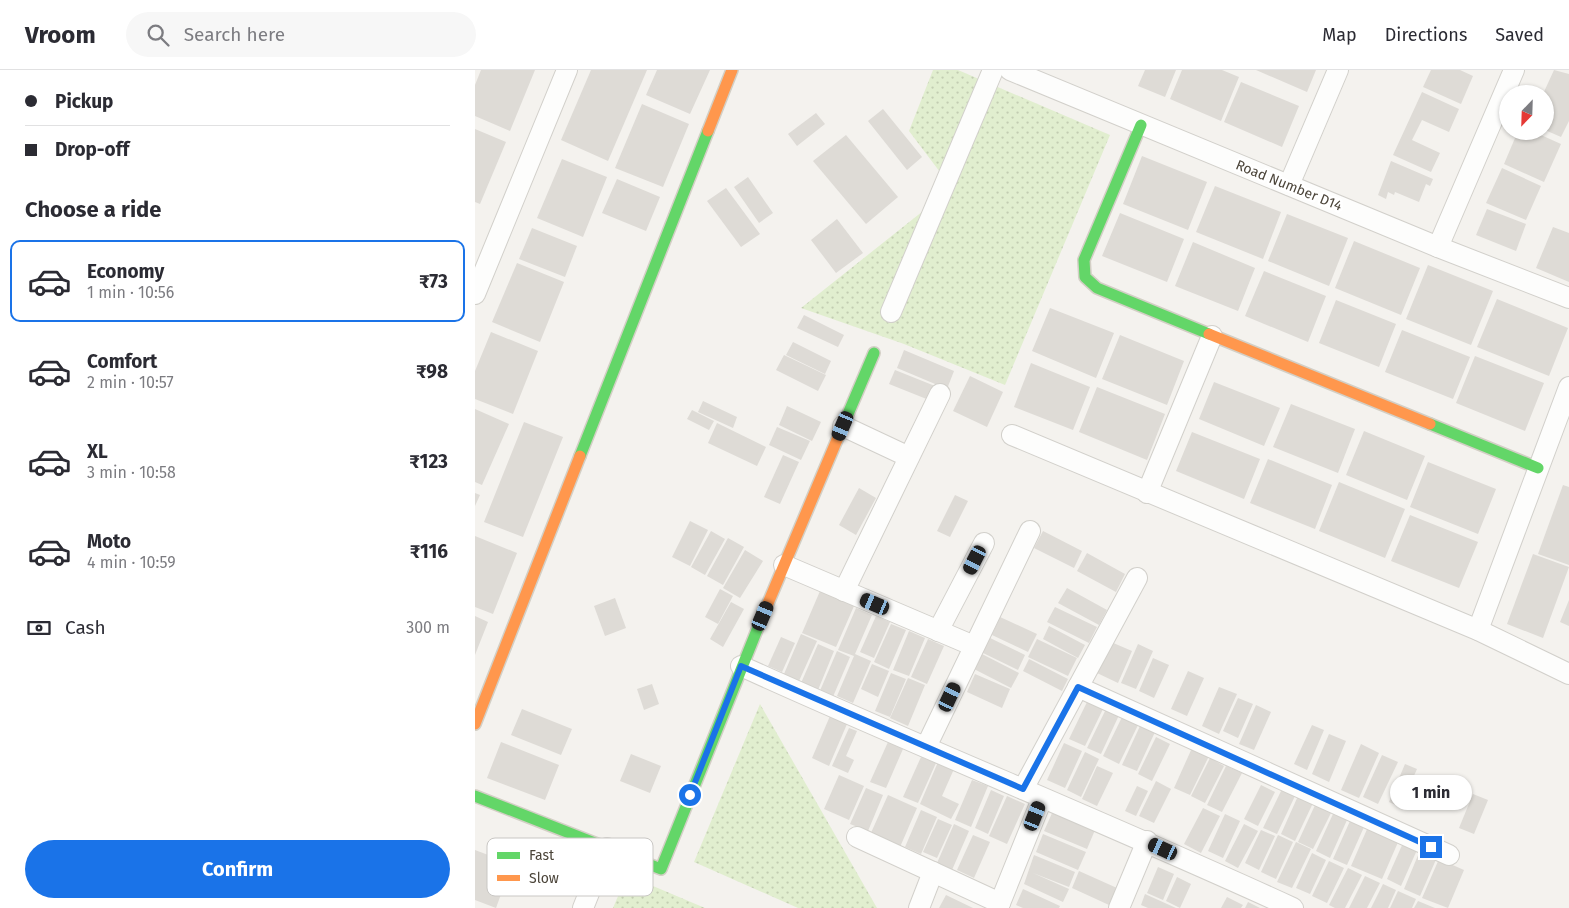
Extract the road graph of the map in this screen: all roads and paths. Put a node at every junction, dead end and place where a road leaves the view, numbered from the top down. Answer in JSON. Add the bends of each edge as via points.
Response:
{"nodes":[{"id":1,"x":567,"y":70,"type":"edge"},
{"id":2,"x":732,"y":70,"type":"edge"},
{"id":3,"x":993,"y":70,"type":"edge"},
{"id":4,"x":1010,"y":70,"type":"edge"},
{"id":5,"x":1338,"y":70,"type":"edge"},
{"id":6,"x":1514,"y":70,"type":"edge"},
{"id":7,"x":1141,"y":125,"type":"junction"},
{"id":8,"x":1289,"y":185,"type":"junction"},
{"id":9,"x":1438,"y":247,"type":"junction"},
{"id":10,"x":475,"y":294,"type":"edge"},
{"id":11,"x":1569,"y":298,"type":"edge"},
{"id":12,"x":891,"y":312,"type":"dead end"},
{"id":13,"x":1212,"y":336,"type":"junction"},
{"id":14,"x":874,"y":353,"type":"dead end"},
{"id":15,"x":1569,"y":387,"type":"edge"},
{"id":16,"x":940,"y":394,"type":"dead end"},
{"id":17,"x":843,"y":426,"type":"junction"},
{"id":18,"x":1012,"y":435,"type":"dead end"},
{"id":19,"x":909,"y":458,"type":"junction"},
{"id":20,"x":1538,"y":468,"type":"junction"},
{"id":21,"x":1147,"y":493,"type":"junction"},
{"id":22,"x":1030,"y":531,"type":"dead end"},
{"id":23,"x":984,"y":543,"type":"dead end"},
{"id":24,"x":785,"y":565,"type":"junction"},
{"id":25,"x":1137,"y":578,"type":"dead end"},
{"id":26,"x":844,"y":590,"type":"junction"},
{"id":27,"x":1478,"y":630,"type":"junction"},
{"id":28,"x":938,"y":631,"type":"junction"},
{"id":29,"x":974,"y":646,"type":"junction"},
{"id":30,"x":741,"y":666,"type":"junction"},
{"id":31,"x":1569,"y":674,"type":"edge"},
{"id":32,"x":1078,"y":687,"type":"junction"},
{"id":33,"x":475,"y":724,"type":"edge"},
{"id":34,"x":926,"y":747,"type":"junction"},
{"id":35,"x":1023,"y":789,"type":"junction"},
{"id":36,"x":475,"y":796,"type":"edge"},
{"id":37,"x":1042,"y":799,"type":"junction"},
{"id":38,"x":857,"y":837,"type":"dead end"},
{"id":39,"x":582,"y":838,"type":"edge"},
{"id":40,"x":1147,"y":841,"type":"junction"},
{"id":41,"x":1449,"y":855,"type":"dead end"},
{"id":42,"x":653,"y":866,"type":"edge"},
{"id":43,"x":933,"y":872,"type":"junction"},
{"id":44,"x":588,"y":896,"type":"edge"},
{"id":45,"x":999,"y":906,"type":"edge"},
{"id":46,"x":583,"y":908,"type":"edge"},
{"id":47,"x":919,"y":908,"type":"edge"},
{"id":48,"x":1119,"y":908,"type":"edge"},
{"id":49,"x":1293,"y":908,"type":"edge"}],
"edges":[{"from":1,"to":10,"type":"street"},
{"from":2,"to":33,"type":"street"},
{"from":3,"to":12,"type":"street"},
{"from":4,"to":7,"type":"street","name":"Road Number D14"},
{"from":5,"to":8,"type":"street"},
{"from":6,"to":9,"type":"street"},
{"from":7,"to":8,"type":"street","name":"Road Number D14"},
{"from":7,"to":13,"type":"street","via":[[1085,260],[1085,277],[1097,288]]},
{"from":8,"to":9,"type":"street","name":"Road Number D14"},
{"from":9,"to":11,"type":"street","name":"Road Number D14"},
{"from":13,"to":20,"type":"street"},
{"from":13,"to":21,"type":"street"},
{"from":14,"to":17,"type":"street"},
{"from":15,"to":20,"type":"street"},
{"from":16,"to":19,"type":"street"},
{"from":17,"to":19,"type":"street"},
{"from":17,"to":24,"type":"street"},
{"from":18,"to":21,"type":"street"},
{"from":19,"to":26,"type":"street"},
{"from":20,"to":27,"type":"street"},
{"from":21,"to":27,"type":"street"},
{"from":22,"to":29,"type":"street"},
{"from":23,"to":28,"type":"street"},
{"from":24,"to":26,"type":"street"},
{"from":24,"to":30,"type":"street"},
{"from":25,"to":32,"type":"street"},
{"from":26,"to":28,"type":"street"},
{"from":27,"to":31,"type":"street"},
{"from":28,"to":29,"type":"street"},
{"from":29,"to":34,"type":"street"},
{"from":30,"to":34,"type":"street"},
{"from":30,"to":42,"type":"street","via":[[661,869]]},
{"from":32,"to":35,"type":"street"},
{"from":32,"to":41,"type":"street"},
{"from":34,"to":35,"type":"street"},
{"from":35,"to":37,"type":"street"},
{"from":36,"to":39,"type":"street"},
{"from":37,"to":40,"type":"street"},
{"from":37,"to":45,"type":"street"},
{"from":38,"to":43,"type":"street"},
{"from":40,"to":48,"type":"street"},
{"from":40,"to":49,"type":"street"},
{"from":43,"to":45,"type":"street"},
{"from":43,"to":47,"type":"street"},
{"from":44,"to":46,"type":"street"}]}
